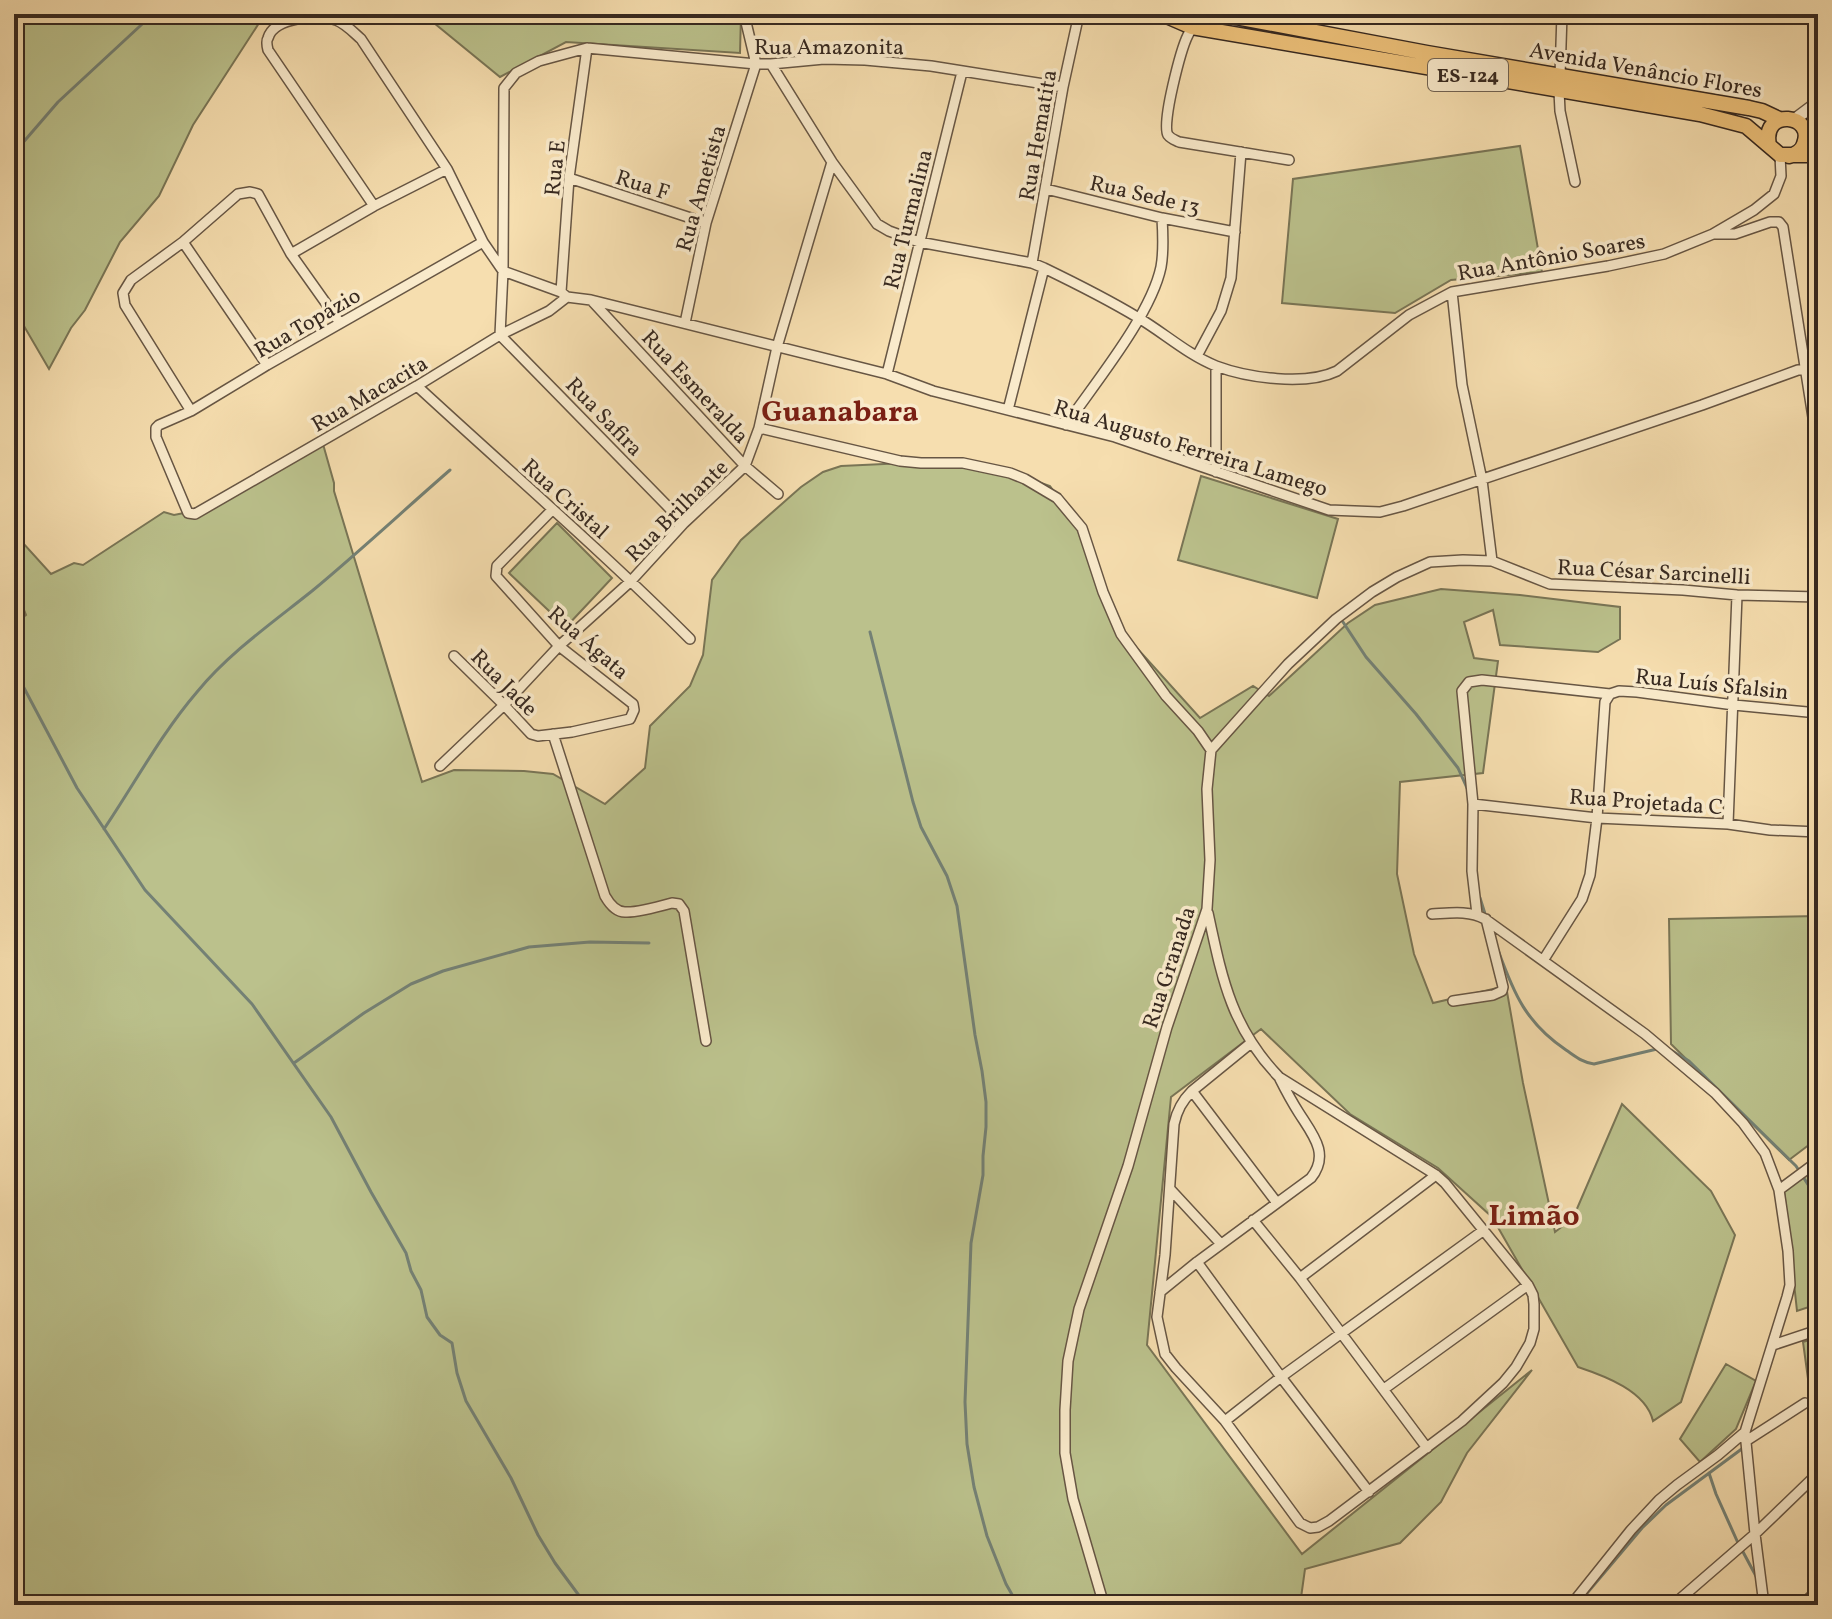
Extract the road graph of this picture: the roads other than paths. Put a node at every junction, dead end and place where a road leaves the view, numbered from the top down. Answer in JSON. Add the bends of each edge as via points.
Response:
{"nodes":[{"id":1,"x":744,"y":14,"type":"edge"},
{"id":2,"x":1079,"y":14,"type":"edge"},
{"id":3,"x":1162,"y":14,"type":"edge"},
{"id":4,"x":1203,"y":14,"type":"edge"},
{"id":5,"x":1220,"y":14,"type":"edge"},
{"id":6,"x":1562,"y":14,"type":"edge"},
{"id":7,"x":1192,"y":27,"type":"junction"},
{"id":8,"x":587,"y":48,"type":"junction"},
{"id":9,"x":756,"y":64,"type":"junction"},
{"id":10,"x":771,"y":64,"type":"junction"},
{"id":11,"x":962,"y":72,"type":"junction"},
{"id":12,"x":1560,"y":75,"type":"junction"},
{"id":13,"x":1063,"y":87,"type":"junction"},
{"id":14,"x":1559,"y":91,"type":"junction"},
{"id":15,"x":1818,"y":102,"type":"edge"},
{"id":16,"x":1799,"y":126,"type":"edge"},
{"id":17,"x":1241,"y":152,"type":"junction"},
{"id":18,"x":1779,"y":152,"type":"junction"},
{"id":19,"x":1818,"y":155,"type":"edge"},
{"id":20,"x":1289,"y":160,"type":"dead end"},
{"id":21,"x":832,"y":162,"type":"junction"},
{"id":22,"x":447,"y":169,"type":"junction"},
{"id":23,"x":569,"y":178,"type":"junction"},
{"id":24,"x":1575,"y":182,"type":"dead end"},
{"id":25,"x":1046,"y":189,"type":"junction"},
{"id":26,"x":374,"y":206,"type":"junction"},
{"id":27,"x":1162,"y":218,"type":"junction"},
{"id":28,"x":706,"y":223,"type":"junction"},
{"id":29,"x":1235,"y":232,"type":"junction"},
{"id":30,"x":1713,"y":234,"type":"junction"},
{"id":31,"x":183,"y":242,"type":"junction"},
{"id":32,"x":483,"y":242,"type":"junction"},
{"id":33,"x":919,"y":242,"type":"junction"},
{"id":34,"x":291,"y":254,"type":"junction"},
{"id":35,"x":1032,"y":263,"type":"junction"},
{"id":36,"x":1044,"y":268,"type":"junction"},
{"id":37,"x":503,"y":271,"type":"junction"},
{"id":38,"x":1452,"y":292,"type":"junction"},
{"id":39,"x":564,"y":294,"type":"junction"},
{"id":40,"x":591,"y":300,"type":"junction"},
{"id":41,"x":1139,"y":318,"type":"junction"},
{"id":42,"x":340,"y":323,"type":"junction"},
{"id":43,"x":685,"y":323,"type":"junction"},
{"id":44,"x":500,"y":335,"type":"junction"},
{"id":45,"x":777,"y":347,"type":"junction"},
{"id":46,"x":1197,"y":356,"type":"junction"},
{"id":47,"x":267,"y":365,"type":"junction"},
{"id":48,"x":1216,"y":366,"type":"junction"},
{"id":49,"x":1805,"y":369,"type":"junction"},
{"id":50,"x":1818,"y":370,"type":"edge"},
{"id":51,"x":887,"y":374,"type":"junction"},
{"id":52,"x":417,"y":386,"type":"junction"},
{"id":53,"x":1008,"y":410,"type":"junction"},
{"id":54,"x":191,"y":411,"type":"junction"},
{"id":55,"x":1066,"y":425,"type":"junction"},
{"id":56,"x":759,"y":428,"type":"junction"},
{"id":57,"x":156,"y":437,"type":"joint"},
{"id":58,"x":1818,"y":449,"type":"edge"},
{"id":59,"x":745,"y":466,"type":"junction"},
{"id":60,"x":1216,"y":472,"type":"junction"},
{"id":61,"x":1482,"y":480,"type":"junction"},
{"id":62,"x":778,"y":494,"type":"dead end"},
{"id":63,"x":552,"y":510,"type":"junction"},
{"id":64,"x":684,"y":523,"type":"junction"},
{"id":65,"x":1492,"y":561,"type":"junction"},
{"id":66,"x":631,"y":581,"type":"junction"},
{"id":67,"x":1737,"y":595,"type":"junction"},
{"id":68,"x":1818,"y":597,"type":"edge"},
{"id":69,"x":690,"y":639,"type":"dead end"},
{"id":70,"x":559,"y":646,"type":"junction"},
{"id":71,"x":454,"y":656,"type":"dead end"},
{"id":72,"x":1608,"y":698,"type":"junction"},
{"id":73,"x":504,"y":705,"type":"junction"},
{"id":74,"x":1734,"y":705,"type":"junction"},
{"id":75,"x":1818,"y":713,"type":"edge"},
{"id":76,"x":553,"y":734,"type":"junction"},
{"id":77,"x":1211,"y":750,"type":"junction"},
{"id":78,"x":440,"y":766,"type":"dead end"},
{"id":79,"x":1473,"y":804,"type":"junction"},
{"id":80,"x":1597,"y":818,"type":"junction"},
{"id":81,"x":1728,"y":824,"type":"junction"},
{"id":82,"x":1818,"y":832,"type":"edge"},
{"id":83,"x":1207,"y":909,"type":"junction"},
{"id":84,"x":1432,"y":914,"type":"dead end"},
{"id":85,"x":1481,"y":917,"type":"junction"},
{"id":86,"x":1544,"y":959,"type":"junction"},
{"id":87,"x":1453,"y":1001,"type":"dead end"},
{"id":88,"x":706,"y":1041,"type":"dead end"},
{"id":89,"x":1251,"y":1043,"type":"junction"},
{"id":90,"x":1279,"y":1077,"type":"junction"},
{"id":91,"x":1192,"y":1091,"type":"junction"},
{"id":92,"x":1818,"y":1161,"type":"edge"},
{"id":93,"x":1436,"y":1175,"type":"junction"},
{"id":94,"x":1171,"y":1190,"type":"junction"},
{"id":95,"x":1779,"y":1190,"type":"junction"},
{"id":96,"x":1277,"y":1203,"type":"junction"},
{"id":97,"x":1253,"y":1220,"type":"junction"},
{"id":98,"x":1484,"y":1230,"type":"junction"},
{"id":99,"x":1221,"y":1244,"type":"junction"},
{"id":100,"x":1197,"y":1262,"type":"junction"},
{"id":101,"x":1300,"y":1278,"type":"junction"},
{"id":102,"x":1528,"y":1285,"type":"junction"},
{"id":103,"x":1160,"y":1292,"type":"junction"},
{"id":104,"x":1818,"y":1330,"type":"edge"},
{"id":105,"x":1341,"y":1334,"type":"junction"},
{"id":106,"x":1773,"y":1345,"type":"junction"},
{"id":107,"x":1281,"y":1377,"type":"junction"},
{"id":108,"x":1384,"y":1389,"type":"junction"},
{"id":109,"x":1805,"y":1403,"type":"dead end"},
{"id":110,"x":1225,"y":1421,"type":"junction"},
{"id":111,"x":1745,"y":1436,"type":"junction"},
{"id":112,"x":1427,"y":1448,"type":"junction"},
{"id":113,"x":1815,"y":1478,"type":"edge"},
{"id":114,"x":1369,"y":1492,"type":"junction"},
{"id":115,"x":1755,"y":1534,"type":"junction"},
{"id":116,"x":1818,"y":1590,"type":"edge"},
{"id":117,"x":1104,"y":1605,"type":"edge"},
{"id":118,"x":1571,"y":1605,"type":"edge"},
{"id":119,"x":1673,"y":1605,"type":"edge"},
{"id":120,"x":1764,"y":1605,"type":"edge"},
{"id":121,"x":1802,"y":1605,"type":"edge"}],
"edges":[{"from":1,"to":9,"type":"street"},
{"from":2,"to":13,"type":"street","name":"Rua Hematita"},
{"from":3,"to":7,"type":"main road","name":"Avenida Venâncio Flores","number":"ES-124"},
{"from":4,"to":7,"type":"street"},
{"from":5,"to":12,"type":"main road","name":"Avenida Venâncio Flores","number":"ES-124"},
{"from":6,"to":12,"type":"street"},
{"from":7,"to":14,"type":"main road","name":"Avenida Venâncio Flores","number":"ES-124"},
{"from":7,"to":17,"type":"street","via":[[1176,71],[1168,136]]},
{"from":8,"to":9,"type":"street","name":"Rua Amazonita"},
{"from":8,"to":23,"type":"street","name":"Rua E"},
{"from":8,"to":37,"type":"street","name":"Rua Amazonita","via":[[539,61],[516,73],[504,88]]},
{"from":9,"to":10,"type":"street","name":"Rua Amazonita"},
{"from":9,"to":28,"type":"street","name":"Rua Ametista"},
{"from":10,"to":11,"type":"street","name":"Rua Amazonita","via":[[865,60]]},
{"from":10,"to":21,"type":"street","name":"Rua Antônio Soares"},
{"from":11,"to":13,"type":"street","name":"Rua Amazonita"},
{"from":11,"to":33,"type":"street","name":"Rua Turmalina"},
{"from":12,"to":16,"type":"main road","name":"Avenida Venâncio Flores","number":"ES-124","via":[[1749,108]]},
{"from":13,"to":25,"type":"street","name":"Rua Hematita"},
{"from":14,"to":18,"type":"main road","name":"Avenida Venâncio Flores","number":"ES-124","via":[[1738,123]]},
{"from":14,"to":24,"type":"street"},
{"from":15,"to":16,"type":"street"},
{"from":16,"to":18,"type":"main road","via":[[1806,139],[1803,148],[1796,154]]},
{"from":16,"to":18,"type":"main road","via":[[1769,130],[1767,138]]},
{"from":17,"to":20,"type":"street"},
{"from":17,"to":29,"type":"street"},
{"from":18,"to":19,"type":"main road"},
{"from":18,"to":30,"type":"street","name":"Rua Antônio Soares","via":[[1781,176],[1774,194]]},
{"from":21,"to":33,"type":"street","name":"Rua Antônio Soares","via":[[877,224]]},
{"from":21,"to":45,"type":"street","name":"Rua Brilhante"},
{"from":22,"to":26,"type":"street"},
{"from":22,"to":26,"type":"street","via":[[351,29],[321,17],[282,24],[268,35],[268,50]]},
{"from":22,"to":32,"type":"street"},
{"from":23,"to":28,"type":"street","name":"Rua F"},
{"from":23,"to":39,"type":"street","name":"Rua E"},
{"from":25,"to":27,"type":"street","name":"Rua Sede 13"},
{"from":25,"to":35,"type":"street","name":"Rua Hematita"},
{"from":26,"to":34,"type":"street"},
{"from":27,"to":29,"type":"street","name":"Rua Sede 13"},
{"from":27,"to":41,"type":"street","via":[[1160,268]]},
{"from":28,"to":43,"type":"street","name":"Rua Ametista"},
{"from":29,"to":46,"type":"street","via":[[1227,296]]},
{"from":30,"to":38,"type":"street","name":"Rua Antônio Soares","via":[[1664,254]]},
{"from":30,"to":49,"type":"street","name":"Rua Antônio Soares","via":[[1735,234],[1770,222],[1783,227]]},
{"from":31,"to":34,"type":"street","via":[[238,194],[250,192],[258,194]]},
{"from":31,"to":47,"type":"street"},
{"from":31,"to":54,"type":"street","via":[[131,280],[123,293],[125,305]]},
{"from":32,"to":37,"type":"street"},
{"from":32,"to":42,"type":"street","name":"Rua Topázio"},
{"from":33,"to":35,"type":"street","name":"Rua Antônio Soares"},
{"from":33,"to":51,"type":"street","name":"Rua Turmalina"},
{"from":34,"to":42,"type":"street"},
{"from":35,"to":36,"type":"street","name":"Rua Antônio Soares"},
{"from":36,"to":41,"type":"street","name":"Rua Antônio Soares"},
{"from":36,"to":53,"type":"street"},
{"from":37,"to":39,"type":"street","name":"Rua Augusto Ferreira Lamego"},
{"from":37,"to":44,"type":"street"},
{"from":38,"to":48,"type":"street","name":"Rua Antônio Soares","via":[[1420,308],[1326,376],[1275,378]]},
{"from":38,"to":61,"type":"street","via":[[1462,385]]},
{"from":39,"to":40,"type":"street","name":"Rua Augusto Ferreira Lamego"},
{"from":39,"to":44,"type":"street","name":"Rua Macacita","via":[[549,311]]},
{"from":40,"to":43,"type":"street","name":"Rua Augusto Ferreira Lamego"},
{"from":40,"to":59,"type":"street","name":"Rua Esmeralda"},
{"from":41,"to":46,"type":"street","name":"Rua Antônio Soares"},
{"from":41,"to":55,"type":"street"},
{"from":42,"to":47,"type":"street","name":"Rua Topázio"},
{"from":43,"to":45,"type":"street","name":"Rua Augusto Ferreira Lamego"},
{"from":44,"to":52,"type":"street","name":"Rua Macacita"},
{"from":44,"to":64,"type":"street","name":"Rua Safira"},
{"from":45,"to":51,"type":"street","name":"Rua Augusto Ferreira Lamego"},
{"from":45,"to":56,"type":"street","name":"Rua Brilhante"},
{"from":46,"to":48,"type":"street","name":"Rua Antônio Soares"},
{"from":47,"to":54,"type":"street","name":"Rua Topázio"},
{"from":48,"to":60,"type":"street"},
{"from":49,"to":50,"type":"street","name":"Rua Augusto Ferreira Lamego"},
{"from":49,"to":58,"type":"street"},
{"from":49,"to":61,"type":"street","name":"Rua Augusto Ferreira Lamego"},
{"from":51,"to":53,"type":"street","name":"Rua Augusto Ferreira Lamego"},
{"from":52,"to":57,"type":"street","name":"Rua Macacita","via":[[195,514],[188,513]]},
{"from":52,"to":63,"type":"street","name":"Rua Cristal"},
{"from":53,"to":55,"type":"street","name":"Rua Augusto Ferreira Lamego"},
{"from":54,"to":57,"type":"street","name":"Rua Topázio","via":[[159,425]]},
{"from":55,"to":60,"type":"street","name":"Rua Augusto Ferreira Lamego"},
{"from":56,"to":59,"type":"street","name":"Rua Brilhante"},
{"from":56,"to":77,"type":"street","via":[[900,461],[963,463],[1010,473],[1057,498],[1082,528],[1121,634]]},
{"from":59,"to":62,"type":"street","name":"Rua Esmeralda"},
{"from":59,"to":64,"type":"street","name":"Rua Brilhante"},
{"from":60,"to":61,"type":"street","name":"Rua Augusto Ferreira Lamego","via":[[1329,510],[1363,512],[1403,506]]},
{"from":61,"to":65,"type":"street"},
{"from":63,"to":66,"type":"street","name":"Rua Cristal"},
{"from":63,"to":70,"type":"street","name":"Rua Ágata","via":[[497,566],[496,576]]},
{"from":64,"to":66,"type":"street","name":"Rua Brilhante"},
{"from":65,"to":67,"type":"street","name":"Rua César Sarcinelli","via":[[1550,584]]},
{"from":65,"to":77,"type":"street","via":[[1430,562],[1372,592],[1288,664]]},
{"from":66,"to":69,"type":"street","name":"Rua Cristal"},
{"from":66,"to":70,"type":"street","name":"Rua Brilhante"},
{"from":67,"to":68,"type":"street","name":"Rua César Sarcinelli"},
{"from":67,"to":74,"type":"street"},
{"from":70,"to":73,"type":"street","name":"Rua Brilhante"},
{"from":70,"to":76,"type":"street","name":"Rua Ágata","via":[[633,704],[633,714],[630,719]]},
{"from":71,"to":73,"type":"street","name":"Rua Jade"},
{"from":72,"to":74,"type":"street","name":"Rua Luís Sfalsin","via":[[1619,691]]},
{"from":72,"to":79,"type":"street","name":"Rua Luís Sfalsin","via":[[1469,682],[1462,691]]},
{"from":72,"to":80,"type":"street"},
{"from":73,"to":76,"type":"street","name":"Rua Jade","via":[[531,734]]},
{"from":73,"to":78,"type":"street","name":"Rua Brilhante"},
{"from":74,"to":75,"type":"street","name":"Rua Luís Sfalsin"},
{"from":74,"to":81,"type":"street"},
{"from":76,"to":88,"type":"street","via":[[608,901],[625,913],[672,903],[684,911]]},
{"from":77,"to":83,"type":"street","name":"Rua Granada"},
{"from":79,"to":80,"type":"street","name":"Rua Projetada C"},
{"from":79,"to":85,"type":"street","via":[[1472,871]]},
{"from":80,"to":81,"type":"street","name":"Rua Projetada C"},
{"from":80,"to":86,"type":"street","via":[[1582,899]]},
{"from":81,"to":82,"type":"street","name":"Rua Projetada C"},
{"from":83,"to":89,"type":"street","via":[[1221,976]]},
{"from":83,"to":117,"type":"street","name":"Rua Granada","via":[[1079,1309],[1068,1361],[1065,1453]]},
{"from":84,"to":85,"type":"street"},
{"from":85,"to":86,"type":"street"},
{"from":85,"to":87,"type":"street","via":[[1503,987],[1499,993]]},
{"from":86,"to":95,"type":"street","via":[[1715,1093],[1765,1153]]},
{"from":89,"to":90,"type":"street"},
{"from":89,"to":91,"type":"street"},
{"from":90,"to":93,"type":"street"},
{"from":90,"to":96,"type":"street","via":[[1317,1144],[1319,1164],[1311,1178]]},
{"from":91,"to":94,"type":"street","via":[[1174,1124]]},
{"from":91,"to":96,"type":"street"},
{"from":92,"to":95,"type":"street"},
{"from":93,"to":98,"type":"street"},
{"from":93,"to":101,"type":"street"},
{"from":94,"to":99,"type":"street"},
{"from":94,"to":103,"type":"street"},
{"from":95,"to":106,"type":"street","via":[[1790,1285]]},
{"from":96,"to":97,"type":"street"},
{"from":97,"to":99,"type":"street"},
{"from":97,"to":101,"type":"street"},
{"from":98,"to":102,"type":"street"},
{"from":98,"to":105,"type":"street"},
{"from":99,"to":100,"type":"street"},
{"from":100,"to":103,"type":"street"},
{"from":100,"to":107,"type":"street"},
{"from":101,"to":105,"type":"street"},
{"from":102,"to":108,"type":"street"},
{"from":102,"to":112,"type":"street","via":[[1534,1329],[1526,1352],[1485,1402]]},
{"from":103,"to":110,"type":"street","via":[[1157,1317],[1165,1354]]},
{"from":104,"to":106,"type":"street"},
{"from":105,"to":107,"type":"street"},
{"from":105,"to":108,"type":"street"},
{"from":106,"to":111,"type":"street"},
{"from":107,"to":110,"type":"street"},
{"from":107,"to":114,"type":"street"},
{"from":108,"to":112,"type":"street"},
{"from":109,"to":111,"type":"street"},
{"from":110,"to":114,"type":"street","via":[[1304,1526],[1318,1527]]},
{"from":111,"to":115,"type":"street"},
{"from":111,"to":118,"type":"street","via":[[1659,1500]]},
{"from":112,"to":114,"type":"street"},
{"from":113,"to":115,"type":"street"},
{"from":115,"to":119,"type":"street"},
{"from":115,"to":120,"type":"street"},
{"from":116,"to":121,"type":"street"}]}
